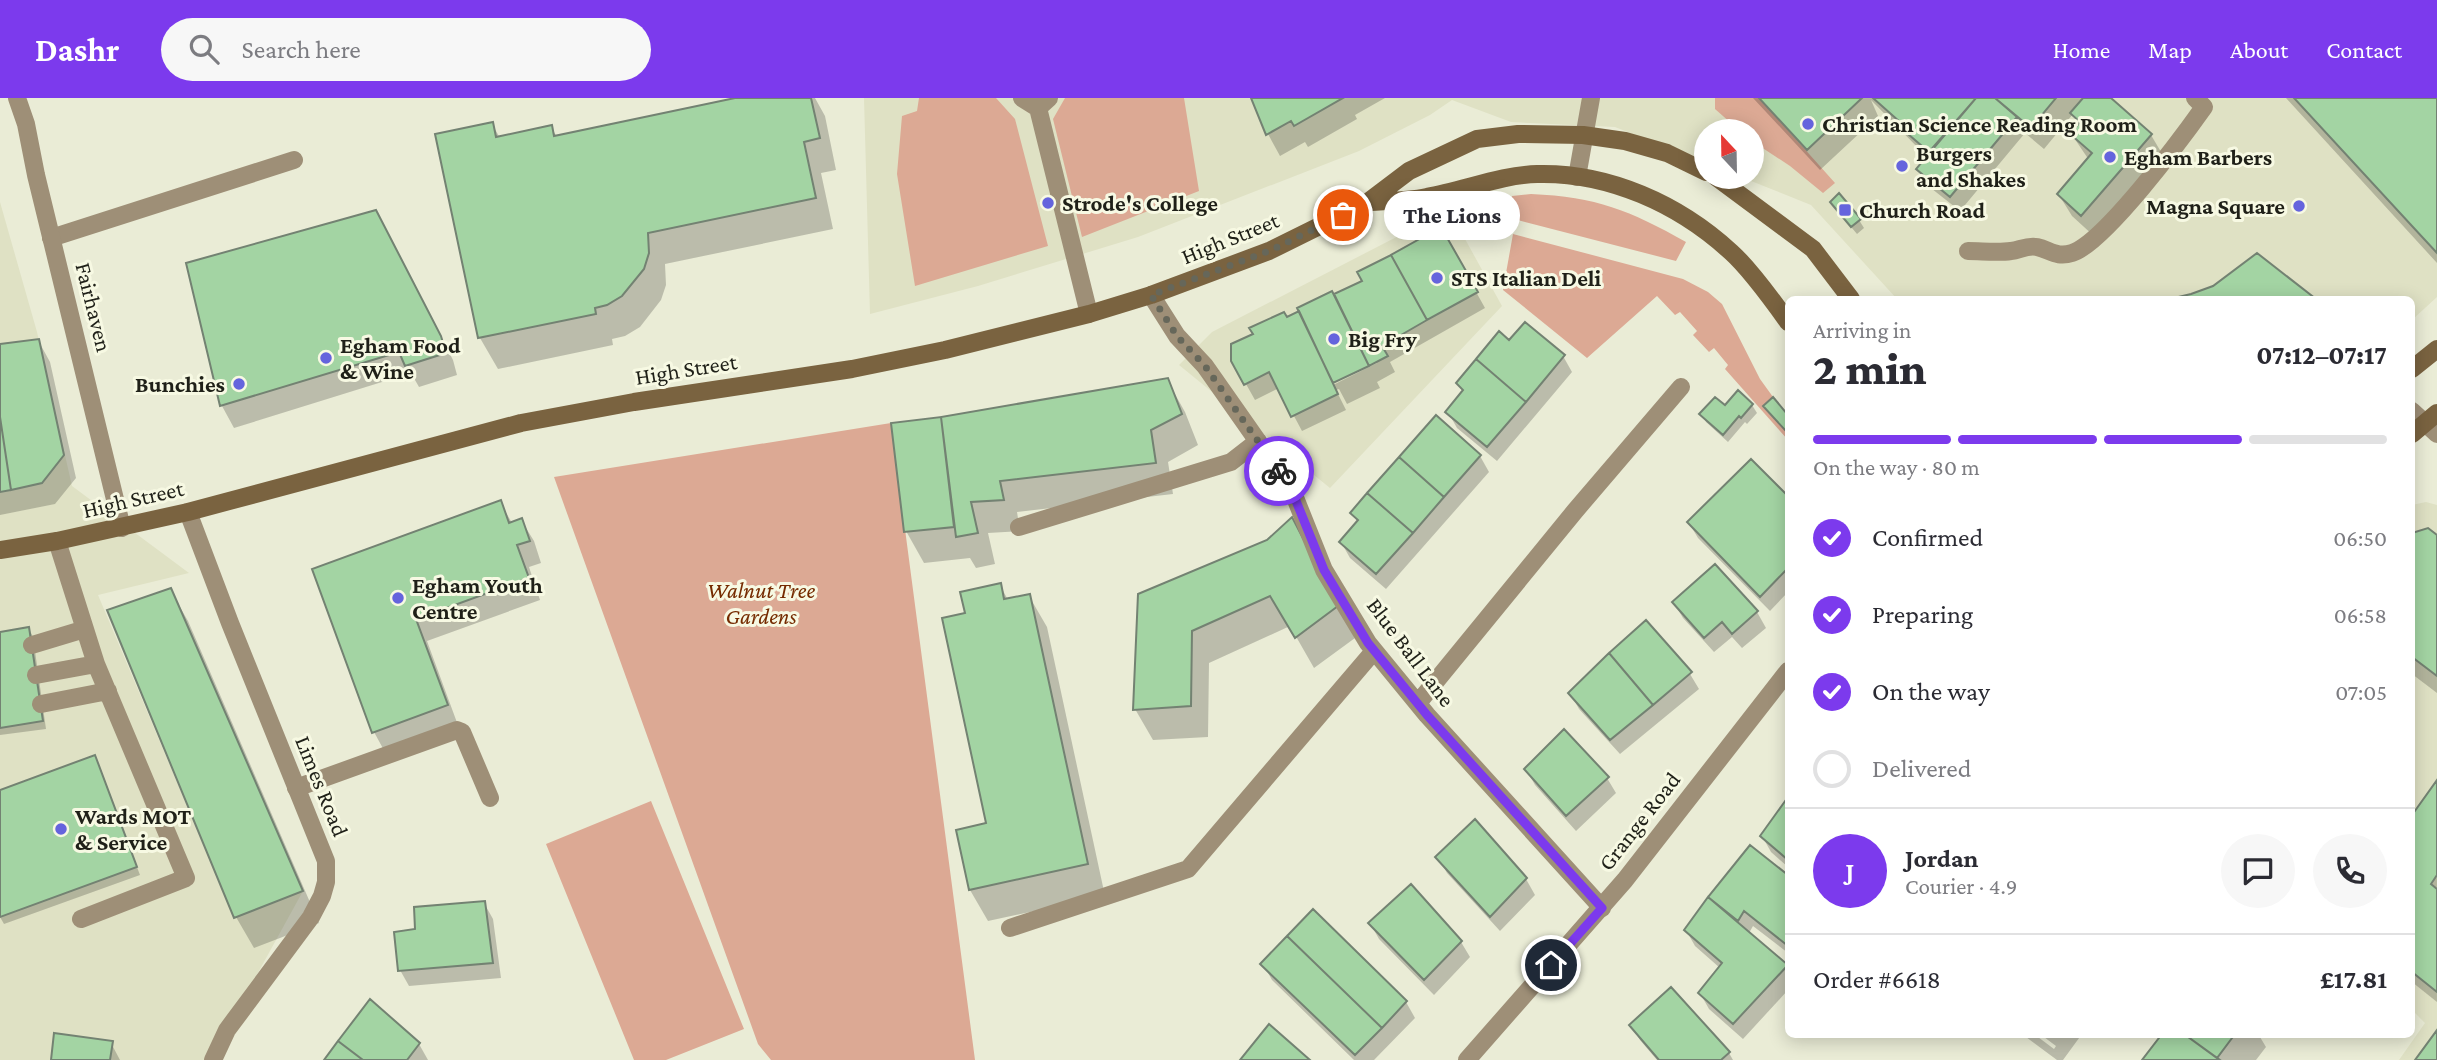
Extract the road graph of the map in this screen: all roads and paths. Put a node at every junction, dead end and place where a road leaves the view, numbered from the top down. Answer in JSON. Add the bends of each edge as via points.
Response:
{"nodes":[{"id":1,"x":17,"y":98,"type":"edge"},
{"id":2,"x":1022,"y":98,"type":"edge"},
{"id":3,"x":1591,"y":98,"type":"edge"},
{"id":4,"x":2200,"y":102,"type":"edge"},
{"id":5,"x":1044,"y":103,"type":"edge"},
{"id":6,"x":1583,"y":135,"type":"junction"},
{"id":7,"x":294,"y":160,"type":"dead end"},
{"id":8,"x":1694,"y":166,"type":"edge"},
{"id":9,"x":1577,"y":177,"type":"junction"},
{"id":10,"x":1732,"y":189,"type":"edge"},
{"id":11,"x":1368,"y":202,"type":"junction"},
{"id":12,"x":51,"y":238,"type":"junction"},
{"id":13,"x":1968,"y":251,"type":"dead end"},
{"id":14,"x":1151,"y":295,"type":"junction"},
{"id":15,"x":1849,"y":296,"type":"edge"},
{"id":16,"x":1089,"y":314,"type":"junction"},
{"id":17,"x":1785,"y":318,"type":"edge"},
{"id":18,"x":2437,"y":349,"type":"edge"},
{"id":19,"x":2415,"y":367,"type":"edge"},
{"id":20,"x":1681,"y":387,"type":"dead end"},
{"id":21,"x":1258,"y":441,"type":"junction"},
{"id":22,"x":188,"y":512,"type":"junction"},
{"id":23,"x":1019,"y":527,"type":"dead end"},
{"id":24,"x":122,"y":528,"type":"junction"},
{"id":25,"x":57,"y":541,"type":"junction"},
{"id":26,"x":0,"y":550,"type":"edge"},
{"id":27,"x":85,"y":629,"type":"junction"},
{"id":28,"x":32,"y":645,"type":"dead end"},
{"id":29,"x":1374,"y":651,"type":"junction"},
{"id":30,"x":96,"y":664,"type":"junction"},
{"id":31,"x":36,"y":675,"type":"dead end"},
{"id":32,"x":1785,"y":675,"type":"edge"},
{"id":33,"x":108,"y":691,"type":"junction"},
{"id":34,"x":1418,"y":703,"type":"junction"},
{"id":35,"x":41,"y":704,"type":"dead end"},
{"id":36,"x":296,"y":788,"type":"junction"},
{"id":37,"x":489,"y":798,"type":"dead end"},
{"id":38,"x":1602,"y":908,"type":"junction"},
{"id":39,"x":81,"y":919,"type":"dead end"},
{"id":40,"x":1010,"y":928,"type":"dead end"},
{"id":41,"x":213,"y":1060,"type":"edge"},
{"id":42,"x":1467,"y":1060,"type":"edge"}],
"edges":[{"from":1,"to":12,"type":"street","name":"Fairhaven"},
{"from":2,"to":5,"type":"street"},
{"from":3,"to":6,"type":"street"},
{"from":4,"to":13,"type":"street","via":[[2166,158],[2092,242],[2073,253],[2055,255],[2036,247]]},
{"from":5,"to":16,"type":"street"},
{"from":6,"to":8,"type":"main road","via":[[1625,141]]},
{"from":6,"to":9,"type":"street"},
{"from":6,"to":11,"type":"main road","name":"High Street","via":[[1477,139],[1409,171]]},
{"from":7,"to":12,"type":"street"},
{"from":9,"to":11,"type":"main road","name":"High Street","via":[[1536,174],[1426,198]]},
{"from":9,"to":17,"type":"main road","via":[[1631,189],[1686,216],[1732,253]]},
{"from":10,"to":15,"type":"main road","via":[[1813,249]]},
{"from":11,"to":14,"type":"main road","name":"High Street","via":[[1269,251]]},
{"from":12,"to":24,"type":"street","name":"Fairhaven"},
{"from":14,"to":16,"type":"main road","name":"High Street"},
{"from":14,"to":21,"type":"street","name":"Blue Ball Lane"},
{"from":16,"to":22,"type":"main road","name":"High Street","via":[[852,369],[521,423]]},
{"from":18,"to":19,"type":"main road"},
{"from":20,"to":34,"type":"street"},
{"from":21,"to":23,"type":"street","via":[[1231,462]]},
{"from":21,"to":29,"type":"street","name":"Blue Ball Lane","via":[[1292,491],[1324,570]]},
{"from":22,"to":24,"type":"main road","name":"High Street"},
{"from":22,"to":36,"type":"street","name":"Limes Road"},
{"from":24,"to":25,"type":"main road","name":"High Street"},
{"from":25,"to":26,"type":"main road","name":"High Street"},
{"from":25,"to":27,"type":"street"},
{"from":27,"to":28,"type":"street"},
{"from":27,"to":30,"type":"street"},
{"from":29,"to":34,"type":"street","name":"Blue Ball Lane"},
{"from":29,"to":40,"type":"street","via":[[1188,869]]},
{"from":30,"to":31,"type":"street"},
{"from":30,"to":33,"type":"street"},
{"from":32,"to":38,"type":"street","name":"Grange Road"},
{"from":33,"to":35,"type":"street"},
{"from":33,"to":39,"type":"street","via":[[186,878]]},
{"from":34,"to":38,"type":"street","name":"Blue Ball Lane"},
{"from":36,"to":37,"type":"street","via":[[457,730],[462,732]]},
{"from":36,"to":41,"type":"street","name":"Limes Road","via":[[326,860],[322,896],[312,917],[227,1030]]},
{"from":38,"to":42,"type":"street","name":"Grange Road"}]}
